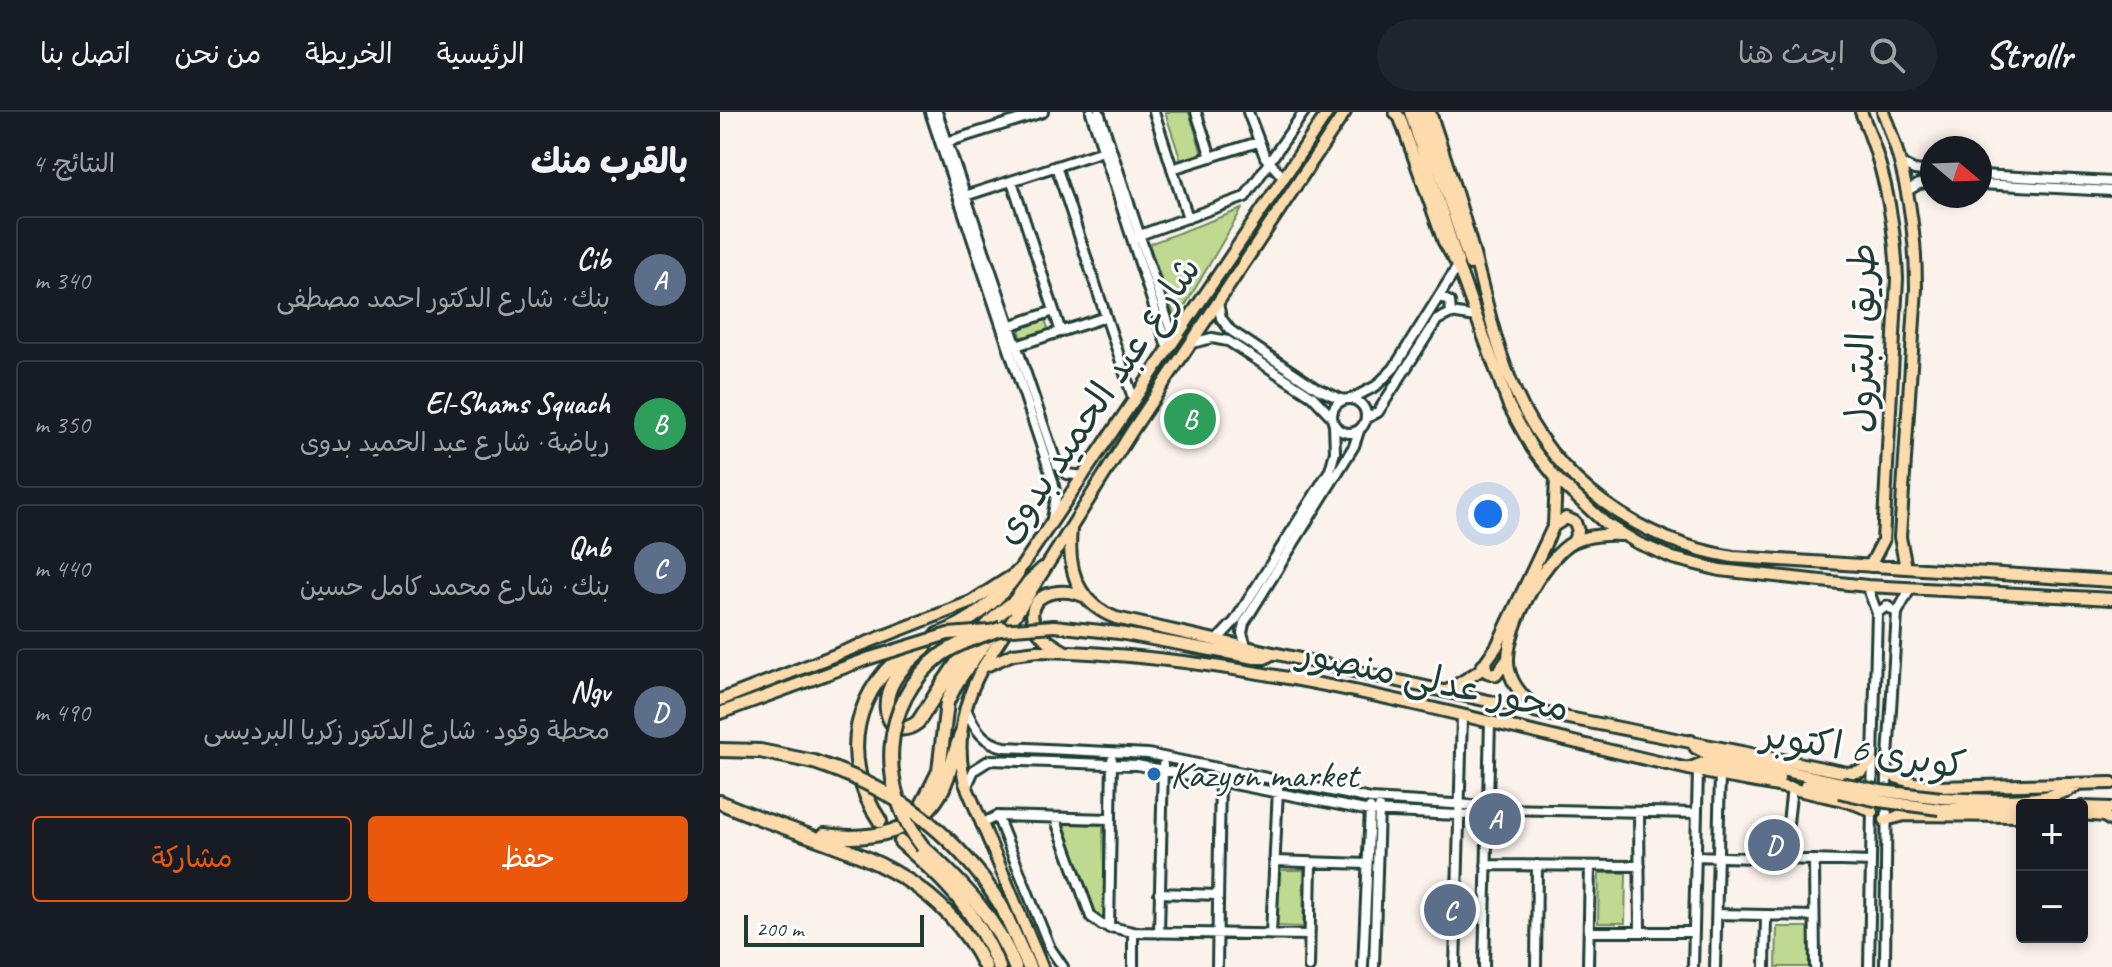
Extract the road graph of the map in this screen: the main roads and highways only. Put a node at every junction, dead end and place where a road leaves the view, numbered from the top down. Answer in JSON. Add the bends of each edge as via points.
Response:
{"nodes":[{"id":1,"x":1328,"y":112,"type":"edge"},
{"id":2,"x":1345,"y":112,"type":"edge"},
{"id":3,"x":1420,"y":112,"type":"edge"},
{"id":4,"x":1430,"y":112,"type":"edge"},
{"id":5,"x":1861,"y":112,"type":"edge"},
{"id":6,"x":1883,"y":112,"type":"edge"},
{"id":7,"x":1401,"y":113,"type":"edge"},
{"id":8,"x":1481,"y":288,"type":"junction"},
{"id":9,"x":1897,"y":309,"type":"junction"},
{"id":10,"x":1914,"y":309,"type":"junction"},
{"id":11,"x":1556,"y":478,"type":"junction"},
{"id":12,"x":1554,"y":525,"type":"junction"},
{"id":13,"x":1071,"y":527,"type":"junction"},
{"id":14,"x":1622,"y":535,"type":"junction"},
{"id":15,"x":1883,"y":541,"type":"junction"},
{"id":16,"x":1573,"y":542,"type":"junction"},
{"id":17,"x":1900,"y":544,"type":"junction"},
{"id":18,"x":1870,"y":566,"type":"junction"},
{"id":19,"x":1906,"y":568,"type":"junction"},
{"id":20,"x":1043,"y":569,"type":"junction"},
{"id":21,"x":1018,"y":572,"type":"junction"},
{"id":22,"x":2112,"y":581,"type":"edge"},
{"id":23,"x":1085,"y":596,"type":"junction"},
{"id":24,"x":2112,"y":599,"type":"edge"},
{"id":25,"x":1014,"y":602,"type":"junction"},
{"id":26,"x":1002,"y":628,"type":"junction"},
{"id":27,"x":943,"y":633,"type":"junction"},
{"id":28,"x":1067,"y":653,"type":"junction"},
{"id":29,"x":1273,"y":653,"type":"junction"},
{"id":30,"x":1507,"y":659,"type":"junction"},
{"id":31,"x":1485,"y":664,"type":"junction"},
{"id":32,"x":981,"y":670,"type":"junction"},
{"id":33,"x":1447,"y":691,"type":"junction"},
{"id":34,"x":720,"y":700,"type":"edge"},
{"id":35,"x":1538,"y":712,"type":"junction"},
{"id":36,"x":720,"y":713,"type":"edge"},
{"id":37,"x":961,"y":735,"type":"junction"},
{"id":38,"x":1690,"y":740,"type":"junction"},
{"id":39,"x":720,"y":750,"type":"edge"},
{"id":40,"x":1872,"y":760,"type":"road end"},
{"id":41,"x":1693,"y":770,"type":"junction"},
{"id":42,"x":1852,"y":773,"type":"junction"},
{"id":43,"x":1887,"y":774,"type":"road end"},
{"id":44,"x":1914,"y":783,"type":"junction"},
{"id":45,"x":2112,"y":783,"type":"edge"},
{"id":46,"x":2080,"y":784,"type":"junction"},
{"id":47,"x":1840,"y":787,"type":"junction"},
{"id":48,"x":1847,"y":801,"type":"junction"},
{"id":49,"x":1940,"y":803,"type":"junction"},
{"id":50,"x":724,"y":805,"type":"edge"},
{"id":51,"x":2016,"y":808,"type":"edge"},
{"id":52,"x":2112,"y":808,"type":"edge"},
{"id":53,"x":2088,"y":811,"type":"edge"},
{"id":54,"x":1872,"y":812,"type":"road end"},
{"id":55,"x":2088,"y":812,"type":"edge"},
{"id":56,"x":1914,"y":815,"type":"junction"},
{"id":57,"x":2016,"y":816,"type":"edge"},
{"id":58,"x":915,"y":819,"type":"junction"},
{"id":59,"x":1885,"y":820,"type":"road end"},
{"id":60,"x":880,"y":821,"type":"dead end"},
{"id":61,"x":2112,"y":821,"type":"edge"},
{"id":62,"x":805,"y":832,"type":"junction"},
{"id":63,"x":901,"y":842,"type":"dead end"},
{"id":64,"x":985,"y":967,"type":"edge"},
{"id":65,"x":999,"y":967,"type":"edge"},
{"id":66,"x":1015,"y":967,"type":"edge"},
{"id":67,"x":1029,"y":967,"type":"edge"},
{"id":68,"x":1042,"y":967,"type":"edge"}],
"edges":[{"from":1,"to":21,"type":"main road","name":"شارع عبد الحميد بدوى"},
{"from":2,"to":13,"type":"main road","name":"شارع عبد الحميد بدوى"},
{"from":3,"to":8,"type":"main road"},
{"from":4,"to":8,"type":"main road"},
{"from":5,"to":9,"type":"main road","name":"طريق البترول","via":[[1889,203]]},
{"from":6,"to":10,"type":"main road","name":"طريق البترول","via":[[1907,191],[1915,250]]},
{"from":7,"to":11,"type":"main road","via":[[1444,242],[1458,266],[1509,406]]},
{"from":8,"to":18,"type":"main road","via":[[1509,377],[1529,419],[1571,474],[1614,510],[1662,537],[1715,554]]},
{"from":9,"to":10,"type":"main road"},
{"from":9,"to":15,"type":"main road","name":"طريق البترول"},
{"from":10,"to":17,"type":"main road","name":"طريق البترول"},
{"from":11,"to":12,"type":"main road"},
{"from":11,"to":14,"type":"main road"},
{"from":12,"to":16,"type":"main road","via":[[1566,518],[1575,522]]},
{"from":12,"to":31,"type":"main road"},
{"from":13,"to":20,"type":"main road","name":"شارع عبد الحميد بدوى"},
{"from":13,"to":23,"type":"main road","via":[[1070,564]]},
{"from":14,"to":16,"type":"main road"},
{"from":14,"to":24,"type":"main road","via":[[1704,567],[1867,586]]},
{"from":15,"to":17,"type":"main road","via":[[1891,548]]},
{"from":15,"to":18,"type":"main road","name":"طريق البترول"},
{"from":16,"to":30,"type":"main road","via":[[1531,593]]},
{"from":17,"to":19,"type":"main road","name":"طريق البترول"},
{"from":18,"to":19,"type":"main road"},
{"from":19,"to":22,"type":"main road"},
{"from":20,"to":25,"type":"highway"},
{"from":20,"to":32,"type":"main road","name":"شارع عبد الحميد بدوى"},
{"from":21,"to":27,"type":"highway","via":[[981,611]]},
{"from":21,"to":34,"type":"main road","name":"شارع عبد الحميد بدوى","via":[[971,602]]},
{"from":23,"to":28,"type":"main road","via":[[1054,591],[1034,609],[1039,632]]},
{"from":23,"to":29,"type":"main road","name":"محور عدلى منصور","via":[[1116,618]]},
{"from":25,"to":27,"type":"highway","via":[[947,675],[918,722],[897,727],[887,716],[890,688],[906,665]]},
{"from":25,"to":58,"type":"highway","via":[[951,691],[943,714],[939,771]]},
{"from":26,"to":29,"type":"main road","bridge":true,"via":[[1054,626],[1255,658]]},
{"from":26,"to":36,"type":"main road","bridge":true,"via":[[931,638]]},
{"from":26,"to":66,"type":"highway","bridge":true,"via":[[942,654],[918,678],[902,707],[891,750],[891,778],[904,818],[923,847],[980,904]]},
{"from":27,"to":60,"type":"highway","via":[[912,648],[886,671],[860,715],[858,773]]},
{"from":28,"to":32,"type":"main road","name":"محور عدلى منصور","via":[[1021,652]]},
{"from":28,"to":41,"type":"main road","name":"محور عدلى منصور","via":[[1215,664]]},
{"from":29,"to":33,"type":"main road","name":"محور عدلى منصور"},
{"from":30,"to":31,"type":"main road","via":[[1496,675],[1487,672]]},
{"from":30,"to":35,"type":"main road","via":[[1516,688]]},
{"from":31,"to":33,"type":"main road"},
{"from":32,"to":37,"type":"main road","name":"شارع عبد الحميد بدوى","via":[[964,704]]},
{"from":33,"to":35,"type":"main road","name":"محور عدلى منصور"},
{"from":35,"to":38,"type":"main road","name":"محور عدلى منصور"},
{"from":37,"to":58,"type":"highway","via":[[943,789]]},
{"from":37,"to":68,"type":"main road","via":[[967,787]]},
{"from":38,"to":42,"type":"main road","name":"محور عدلى منصور"},
{"from":38,"to":47,"type":"main road","name":"كوبرى 6 اكتوبر","via":[[1708,754]]},
{"from":39,"to":67,"type":"highway","bridge":true,"via":[[776,753],[814,762],[899,799],[946,836],[984,880]]},
{"from":40,"to":42,"type":"main road","via":[[1866,769]]},
{"from":41,"to":47,"type":"main road","name":"كوبرى 6 اكتوبر","via":[[1697,764],[1708,764]]},
{"from":41,"to":48,"type":"main road","name":"محور عدلى منصور"},
{"from":42,"to":48,"type":"main road","via":[[1855,788]]},
{"from":43,"to":44,"type":"main road"},
{"from":44,"to":46,"type":"main road"},
{"from":44,"to":56,"type":"main road","via":[[1904,801]]},
{"from":45,"to":46,"type":"main road"},
{"from":46,"to":49,"type":"main road","name":"كوبرى 6 اكتوبر","via":[[2039,798]]},
{"from":47,"to":49,"type":"main road","name":"كوبرى 6 اكتوبر","bridge":true},
{"from":48,"to":54,"type":"main road","name":"محور عدلى منصور"},
{"from":49,"to":51,"type":"main road","name":"كوبرى 6 اكتوبر"},
{"from":50,"to":62,"type":"highway"},
{"from":52,"to":53,"type":"main road"},
{"from":55,"to":61,"type":"main road"},
{"from":56,"to":57,"type":"main road"},
{"from":56,"to":59,"type":"main road"},
{"from":58,"to":62,"type":"highway","via":[[873,837]]},
{"from":62,"to":64,"type":"highway","via":[[880,862],[923,890],[957,923]]},
{"from":63,"to":65,"type":"highway","via":[[968,908]]}]}
